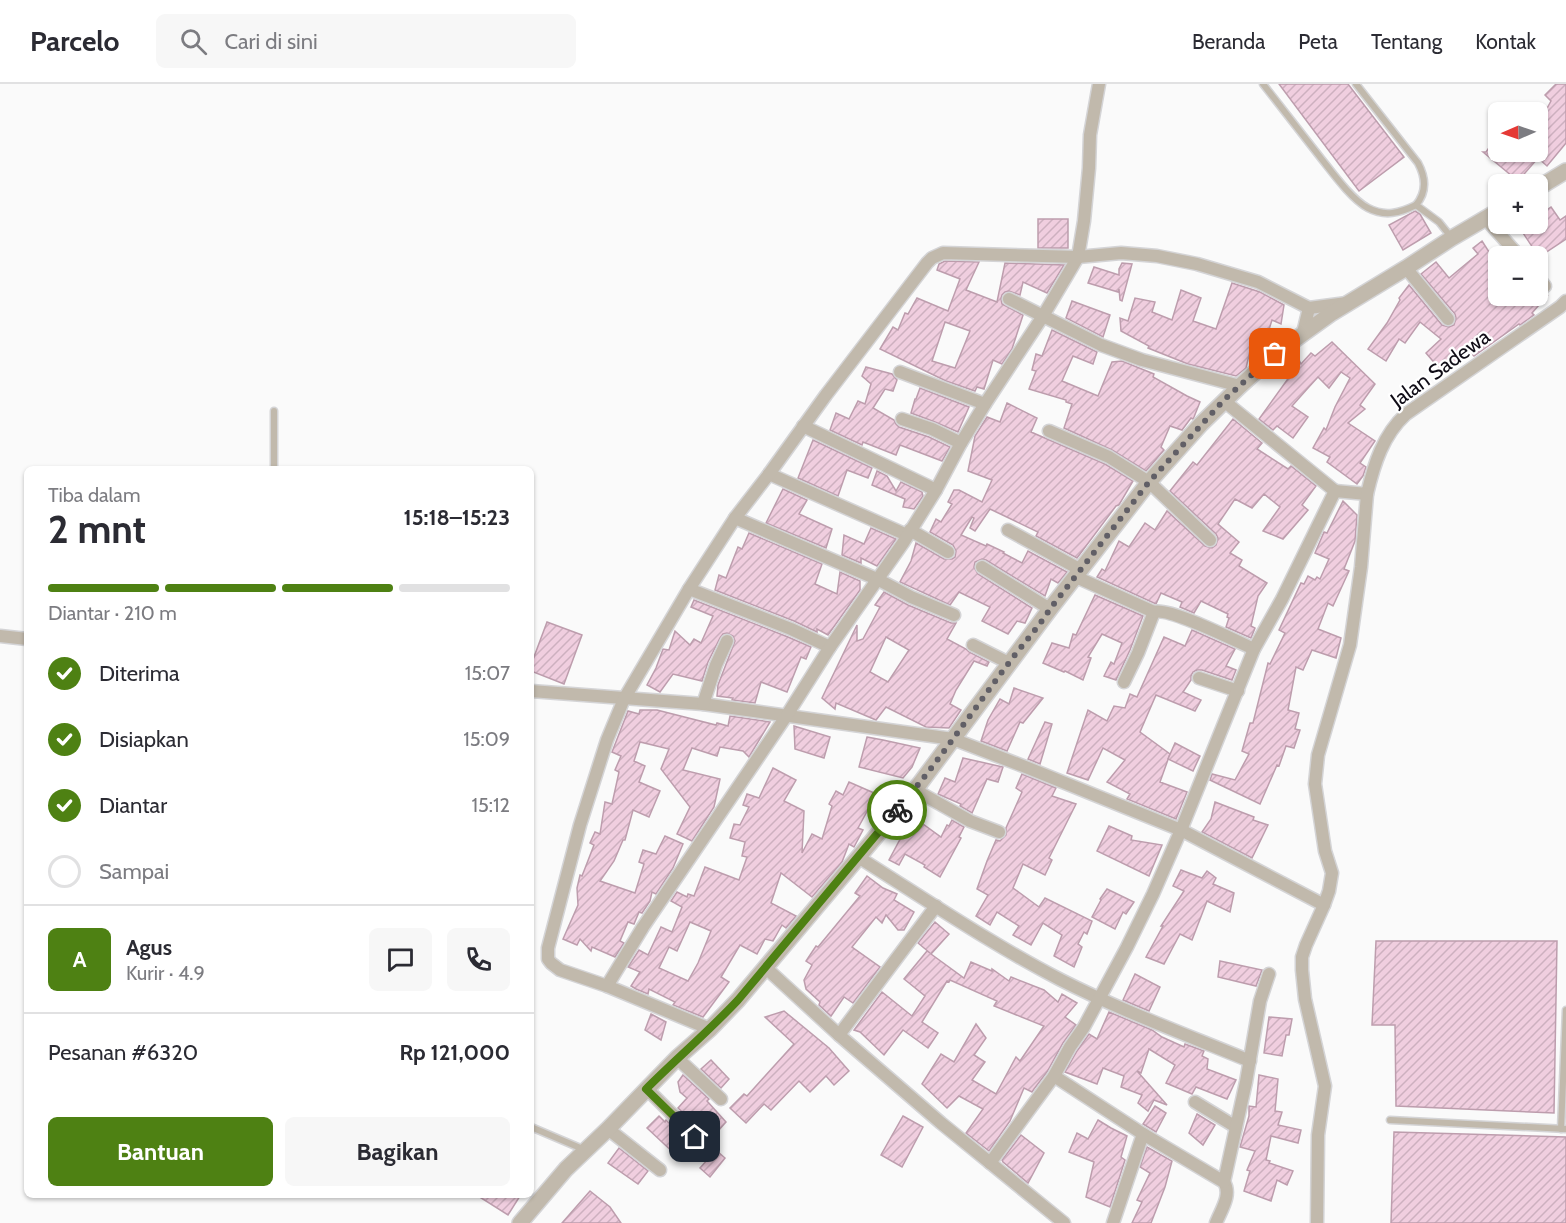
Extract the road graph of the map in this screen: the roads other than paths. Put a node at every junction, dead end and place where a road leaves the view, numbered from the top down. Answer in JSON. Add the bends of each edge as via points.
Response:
{"nodes":[{"id":1,"x":1098,"y":84,"type":"edge"},
{"id":2,"x":1263,"y":84,"type":"edge"},
{"id":3,"x":1356,"y":84,"type":"edge"},
{"id":4,"x":1566,"y":171,"type":"edge"},
{"id":5,"x":1548,"y":182,"type":"edge"},
{"id":6,"x":1416,"y":206,"type":"junction"},
{"id":7,"x":1488,"y":217,"type":"edge"},
{"id":8,"x":1452,"y":238,"type":"junction"},
{"id":9,"x":1078,"y":257,"type":"junction"},
{"id":10,"x":1406,"y":268,"type":"junction"},
{"id":11,"x":1009,"y":299,"type":"dead end"},
{"id":12,"x":1566,"y":301,"type":"edge"},
{"id":13,"x":1347,"y":303,"type":"junction"},
{"id":14,"x":1309,"y":308,"type":"junction"},
{"id":15,"x":1043,"y":316,"type":"junction"},
{"id":16,"x":1448,"y":319,"type":"dead end"},
{"id":17,"x":1303,"y":333,"type":"junction"},
{"id":18,"x":900,"y":372,"type":"dead end"},
{"id":19,"x":1239,"y":386,"type":"junction"},
{"id":20,"x":1224,"y":400,"type":"junction"},
{"id":21,"x":985,"y":404,"type":"junction"},
{"id":22,"x":274,"y":411,"type":"dead end"},
{"id":23,"x":902,"y":419,"type":"dead end"},
{"id":24,"x":803,"y":426,"type":"junction"},
{"id":25,"x":1049,"y":431,"type":"dead end"},
{"id":26,"x":961,"y":443,"type":"junction"},
{"id":27,"x":274,"y":466,"type":"edge"},
{"id":28,"x":770,"y":474,"type":"junction"},
{"id":29,"x":1149,"y":482,"type":"junction"},
{"id":30,"x":936,"y":490,"type":"junction"},
{"id":31,"x":1335,"y":492,"type":"junction"},
{"id":32,"x":1367,"y":494,"type":"junction"},
{"id":33,"x":735,"y":518,"type":"junction"},
{"id":34,"x":1008,"y":530,"type":"dead end"},
{"id":35,"x":908,"y":533,"type":"junction"},
{"id":36,"x":1210,"y":540,"type":"dead end"},
{"id":37,"x":948,"y":552,"type":"dead end"},
{"id":38,"x":982,"y":567,"type":"dead end"},
{"id":39,"x":1078,"y":574,"type":"junction"},
{"id":40,"x":877,"y":579,"type":"junction"},
{"id":41,"x":689,"y":589,"type":"junction"},
{"id":42,"x":1050,"y":609,"type":"junction"},
{"id":43,"x":1154,"y":612,"type":"junction"},
{"id":44,"x":954,"y":615,"type":"dead end"},
{"id":45,"x":0,"y":636,"type":"edge"},
{"id":46,"x":24,"y":639,"type":"edge"},
{"id":47,"x":727,"y":641,"type":"dead end"},
{"id":48,"x":973,"y":645,"type":"dead end"},
{"id":49,"x":830,"y":647,"type":"junction"},
{"id":50,"x":1254,"y":649,"type":"junction"},
{"id":51,"x":1009,"y":663,"type":"junction"},
{"id":52,"x":1199,"y":678,"type":"dead end"},
{"id":53,"x":1124,"y":682,"type":"dead end"},
{"id":54,"x":534,"y":691,"type":"edge"},
{"id":55,"x":1238,"y":691,"type":"junction"},
{"id":56,"x":624,"y":699,"type":"junction"},
{"id":57,"x":703,"y":704,"type":"junction"},
{"id":58,"x":786,"y":715,"type":"junction"},
{"id":59,"x":953,"y":739,"type":"junction"},
{"id":60,"x":915,"y":790,"type":"junction"},
{"id":61,"x":1181,"y":830,"type":"junction"},
{"id":62,"x":999,"y":832,"type":"dead end"},
{"id":63,"x":858,"y":857,"type":"junction"},
{"id":64,"x":1324,"y":905,"type":"junction"},
{"id":65,"x":936,"y":906,"type":"junction"},
{"id":66,"x":766,"y":968,"type":"junction"},
{"id":67,"x":1269,"y":974,"type":"dead end"},
{"id":68,"x":607,"y":986,"type":"junction"},
{"id":69,"x":1099,"y":998,"type":"junction"},
{"id":70,"x":1566,"y":1010,"type":"edge"},
{"id":71,"x":710,"y":1029,"type":"junction"},
{"id":72,"x":839,"y":1035,"type":"junction"},
{"id":73,"x":677,"y":1058,"type":"junction"},
{"id":74,"x":1250,"y":1061,"type":"junction"},
{"id":75,"x":1054,"y":1076,"type":"junction"},
{"id":76,"x":646,"y":1089,"type":"junction"},
{"id":77,"x":721,"y":1099,"type":"dead end"},
{"id":78,"x":1195,"y":1102,"type":"dead end"},
{"id":79,"x":1390,"y":1120,"type":"dead end"},
{"id":80,"x":1236,"y":1127,"type":"junction"},
{"id":81,"x":534,"y":1128,"type":"edge"},
{"id":82,"x":608,"y":1129,"type":"junction"},
{"id":83,"x":1563,"y":1129,"type":"edge"},
{"id":84,"x":1143,"y":1134,"type":"junction"},
{"id":85,"x":585,"y":1150,"type":"junction"},
{"id":86,"x":709,"y":1151,"type":"dead end"},
{"id":87,"x":990,"y":1163,"type":"junction"},
{"id":88,"x":660,"y":1170,"type":"dead end"},
{"id":89,"x":1224,"y":1182,"type":"junction"},
{"id":90,"x":520,"y":1223,"type":"edge"},
{"id":91,"x":1064,"y":1223,"type":"edge"},
{"id":92,"x":1113,"y":1223,"type":"edge"},
{"id":93,"x":1216,"y":1223,"type":"edge"},
{"id":94,"x":1317,"y":1223,"type":"edge"}],
"edges":[{"from":1,"to":9,"type":"street"},
{"from":2,"to":6,"type":"lane","via":[[1342,185],[1366,207],[1391,214]]},
{"from":3,"to":6,"type":"lane","via":[[1423,172],[1424,190]]},
{"from":4,"to":5,"type":"street"},
{"from":6,"to":8,"type":"lane","via":[[1439,222]]},
{"from":7,"to":8,"type":"street"},
{"from":8,"to":10,"type":"street"},
{"from":9,"to":14,"type":"street","via":[[1120,253],[1197,264],[1258,282]]},
{"from":9,"to":15,"type":"street"},
{"from":9,"to":24,"type":"street","via":[[943,253],[932,258]]},
{"from":10,"to":13,"type":"street"},
{"from":10,"to":16,"type":"street"},
{"from":11,"to":15,"type":"street"},
{"from":12,"to":32,"type":"street","name":"Jalan Sadewa","via":[[1397,422],[1383,446]]},
{"from":13,"to":14,"type":"street"},
{"from":13,"to":17,"type":"street"},
{"from":14,"to":17,"type":"street"},
{"from":15,"to":19,"type":"street","via":[[1142,360]]},
{"from":15,"to":21,"type":"street"},
{"from":17,"to":19,"type":"street"},
{"from":18,"to":21,"type":"street"},
{"from":19,"to":20,"type":"street"},
{"from":20,"to":29,"type":"street"},
{"from":20,"to":31,"type":"street"},
{"from":21,"to":26,"type":"street"},
{"from":22,"to":27,"type":"lane"},
{"from":23,"to":26,"type":"street"},
{"from":24,"to":28,"type":"street"},
{"from":24,"to":30,"type":"street"},
{"from":25,"to":29,"type":"street","via":[[1109,458]]},
{"from":26,"to":30,"type":"street"},
{"from":28,"to":33,"type":"street"},
{"from":28,"to":35,"type":"street"},
{"from":29,"to":36,"type":"street"},
{"from":29,"to":39,"type":"street"},
{"from":30,"to":35,"type":"street"},
{"from":31,"to":32,"type":"street"},
{"from":31,"to":50,"type":"street"},
{"from":32,"to":64,"type":"street","name":"Jalan Sadewa","via":[[1350,645],[1318,755],[1315,784],[1332,873]]},
{"from":33,"to":40,"type":"street"},
{"from":33,"to":41,"type":"street"},
{"from":34,"to":39,"type":"street"},
{"from":35,"to":37,"type":"street"},
{"from":35,"to":40,"type":"street"},
{"from":38,"to":42,"type":"street"},
{"from":39,"to":42,"type":"street"},
{"from":39,"to":43,"type":"street"},
{"from":40,"to":44,"type":"street"},
{"from":40,"to":49,"type":"street"},
{"from":41,"to":49,"type":"street"},
{"from":41,"to":56,"type":"street"},
{"from":42,"to":51,"type":"street"},
{"from":43,"to":50,"type":"street","via":[[1181,617]]},
{"from":43,"to":53,"type":"street"},
{"from":45,"to":46,"type":"street"},
{"from":47,"to":57,"type":"street"},
{"from":48,"to":51,"type":"street"},
{"from":49,"to":58,"type":"street"},
{"from":50,"to":55,"type":"street"},
{"from":51,"to":59,"type":"street"},
{"from":52,"to":55,"type":"street"},
{"from":54,"to":56,"type":"street"},
{"from":55,"to":61,"type":"street"},
{"from":56,"to":57,"type":"street"},
{"from":56,"to":68,"type":"street","via":[[580,825],[548,948],[548,959],[554,966]]},
{"from":57,"to":58,"type":"street"},
{"from":58,"to":59,"type":"street"},
{"from":58,"to":68,"type":"street"},
{"from":59,"to":60,"type":"street"},
{"from":59,"to":61,"type":"street"},
{"from":60,"to":62,"type":"street","via":[[970,821]]},
{"from":60,"to":63,"type":"street"},
{"from":61,"to":64,"type":"street"},
{"from":61,"to":69,"type":"street"},
{"from":63,"to":65,"type":"street"},
{"from":63,"to":66,"type":"street"},
{"from":64,"to":94,"type":"street","name":"Jalan Sadewa","via":[[1303,951],[1302,962],[1305,999],[1325,1086],[1318,1135]]},
{"from":65,"to":69,"type":"street"},
{"from":65,"to":72,"type":"street"},
{"from":66,"to":71,"type":"street"},
{"from":66,"to":72,"type":"street"},
{"from":67,"to":74,"type":"street","via":[[1260,1001]]},
{"from":68,"to":71,"type":"street"},
{"from":69,"to":74,"type":"street"},
{"from":69,"to":75,"type":"street"},
{"from":70,"to":83,"type":"lane"},
{"from":71,"to":73,"type":"street"},
{"from":72,"to":87,"type":"street"},
{"from":73,"to":76,"type":"street"},
{"from":73,"to":77,"type":"street"},
{"from":74,"to":80,"type":"street"},
{"from":75,"to":84,"type":"street"},
{"from":75,"to":87,"type":"street"},
{"from":76,"to":82,"type":"street"},
{"from":76,"to":86,"type":"street"},
{"from":78,"to":80,"type":"street"},
{"from":79,"to":83,"type":"lane"},
{"from":80,"to":89,"type":"street"},
{"from":81,"to":85,"type":"lane"},
{"from":82,"to":85,"type":"street"},
{"from":82,"to":88,"type":"street"},
{"from":84,"to":89,"type":"street"},
{"from":84,"to":92,"type":"street"},
{"from":85,"to":90,"type":"street"},
{"from":87,"to":91,"type":"street"},
{"from":89,"to":93,"type":"street","via":[[1228,1191]]}]}
